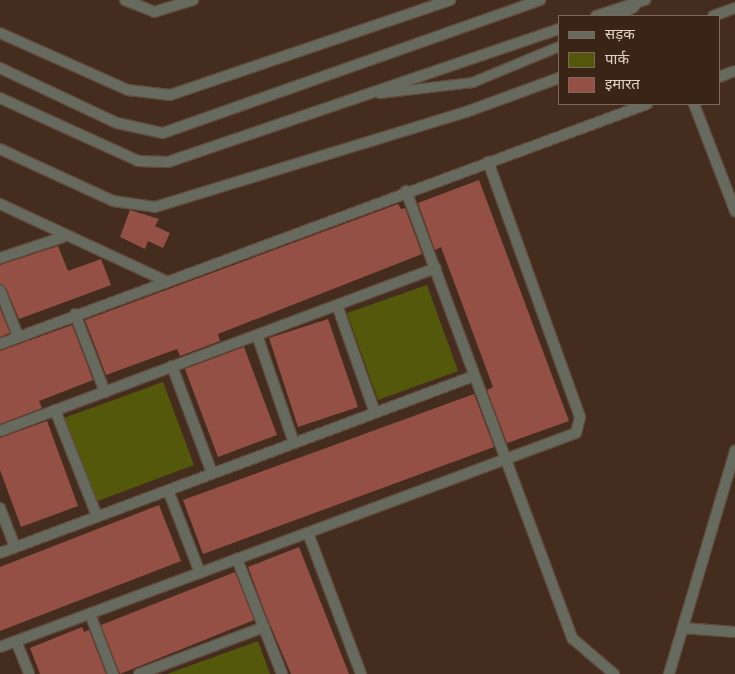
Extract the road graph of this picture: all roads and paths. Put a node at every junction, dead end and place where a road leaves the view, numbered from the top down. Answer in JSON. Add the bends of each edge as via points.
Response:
{"nodes":[{"id":1,"x":125,"y":0,"type":"edge"},
{"id":2,"x":193,"y":0,"type":"edge"},
{"id":3,"x":450,"y":0,"type":"edge"},
{"id":4,"x":540,"y":0,"type":"edge"},
{"id":5,"x":646,"y":0,"type":"edge"},
{"id":6,"x":735,"y":8,"type":"edge"},
{"id":7,"x":599,"y":15,"type":"edge"},
{"id":8,"x":618,"y":15,"type":"edge"},
{"id":9,"x":716,"y":15,"type":"edge"},
{"id":10,"x":558,"y":29,"type":"edge"},
{"id":11,"x":0,"y":33,"type":"edge"},
{"id":12,"x":558,"y":46,"type":"edge"},
{"id":13,"x":0,"y":68,"type":"edge"},
{"id":14,"x":735,"y":71,"type":"edge"},
{"id":15,"x":720,"y":77,"type":"edge"},
{"id":16,"x":558,"y":78,"type":"edge"},
{"id":17,"x":359,"y":95,"type":"junction"},
{"id":18,"x":0,"y":98,"type":"edge"},
{"id":19,"x":644,"y":105,"type":"edge"},
{"id":20,"x":694,"y":105,"type":"edge"},
{"id":21,"x":0,"y":149,"type":"edge"},
{"id":22,"x":488,"y":162,"type":"junction"},
{"id":23,"x":406,"y":191,"type":"junction"},
{"id":24,"x":0,"y":204,"type":"edge"},
{"id":25,"x":735,"y":211,"type":"edge"},
{"id":26,"x":63,"y":236,"type":"junction"},
{"id":27,"x":0,"y":258,"type":"edge"},
{"id":28,"x":435,"y":268,"type":"junction"},
{"id":29,"x":164,"y":280,"type":"junction"},
{"id":30,"x":0,"y":290,"type":"edge"},
{"id":31,"x":337,"y":305,"type":"junction"},
{"id":32,"x":75,"y":314,"type":"junction"},
{"id":33,"x":257,"y":335,"type":"junction"},
{"id":34,"x":18,"y":336,"type":"junction"},
{"id":35,"x":0,"y":344,"type":"edge"},
{"id":36,"x":172,"y":366,"type":"junction"},
{"id":37,"x":474,"y":376,"type":"junction"},
{"id":38,"x":105,"y":392,"type":"junction"},
{"id":39,"x":55,"y":410,"type":"junction"},
{"id":40,"x":375,"y":413,"type":"junction"},
{"id":41,"x":0,"y":431,"type":"edge"},
{"id":42,"x":294,"y":443,"type":"junction"},
{"id":43,"x":735,"y":452,"type":"edge"},
{"id":44,"x":504,"y":462,"type":"junction"},
{"id":45,"x":212,"y":473,"type":"junction"},
{"id":46,"x":168,"y":490,"type":"junction"},
{"id":47,"x":0,"y":508,"type":"edge"},
{"id":48,"x":97,"y":516,"type":"junction"},
{"id":49,"x":308,"y":533,"type":"junction"},
{"id":50,"x":15,"y":547,"type":"junction"},
{"id":51,"x":0,"y":553,"type":"edge"},
{"id":52,"x":237,"y":559,"type":"junction"},
{"id":53,"x":200,"y":573,"type":"junction"},
{"id":54,"x":90,"y":614,"type":"junction"},
{"id":55,"x":264,"y":628,"type":"junction"},
{"id":56,"x":683,"y":628,"type":"junction"},
{"id":57,"x":735,"y":632,"type":"edge"},
{"id":58,"x":16,"y":641,"type":"junction"},
{"id":59,"x":0,"y":647,"type":"edge"},
{"id":60,"x":29,"y":674,"type":"edge"},
{"id":61,"x":113,"y":674,"type":"edge"},
{"id":62,"x":139,"y":674,"type":"edge"},
{"id":63,"x":282,"y":674,"type":"edge"},
{"id":64,"x":361,"y":674,"type":"edge"},
{"id":65,"x":614,"y":674,"type":"edge"},
{"id":66,"x":669,"y":674,"type":"edge"}],
"edges":[{"from":1,"to":2,"type":"street","via":[[154,12]]},
{"from":3,"to":11,"type":"street","via":[[170,95],[128,90]]},
{"from":4,"to":13,"type":"street","via":[[163,133],[117,123]]},
{"from":5,"to":7,"type":"street"},
{"from":5,"to":8,"type":"lane"},
{"from":6,"to":9,"type":"street"},
{"from":10,"to":17,"type":"street"},
{"from":12,"to":17,"type":"lane","via":[[472,82]]},
{"from":14,"to":15,"type":"street"},
{"from":16,"to":21,"type":"street","via":[[466,112],[155,207],[107,199]]},
{"from":17,"to":18,"type":"street","via":[[168,162],[138,161]]},
{"from":19,"to":22,"type":"street"},
{"from":20,"to":25,"type":"street"},
{"from":22,"to":23,"type":"street"},
{"from":22,"to":44,"type":"street","via":[[580,417],[576,433],[568,439]]},
{"from":23,"to":28,"type":"street"},
{"from":23,"to":29,"type":"street"},
{"from":24,"to":26,"type":"street"},
{"from":26,"to":27,"type":"street"},
{"from":26,"to":29,"type":"street"},
{"from":28,"to":31,"type":"street"},
{"from":28,"to":37,"type":"street"},
{"from":29,"to":32,"type":"street"},
{"from":30,"to":34,"type":"street"},
{"from":31,"to":33,"type":"street"},
{"from":31,"to":40,"type":"street"},
{"from":32,"to":34,"type":"street"},
{"from":32,"to":38,"type":"street"},
{"from":33,"to":36,"type":"street"},
{"from":33,"to":42,"type":"street"},
{"from":34,"to":35,"type":"street"},
{"from":36,"to":38,"type":"street"},
{"from":36,"to":45,"type":"street"},
{"from":37,"to":40,"type":"street"},
{"from":37,"to":44,"type":"street"},
{"from":38,"to":39,"type":"street"},
{"from":39,"to":41,"type":"street"},
{"from":39,"to":48,"type":"street"},
{"from":40,"to":42,"type":"street"},
{"from":42,"to":45,"type":"street"},
{"from":43,"to":56,"type":"street"},
{"from":44,"to":49,"type":"street"},
{"from":44,"to":65,"type":"street","via":[[573,639]]},
{"from":45,"to":46,"type":"street"},
{"from":46,"to":48,"type":"street"},
{"from":46,"to":53,"type":"street"},
{"from":47,"to":50,"type":"street"},
{"from":48,"to":50,"type":"street"},
{"from":49,"to":52,"type":"street"},
{"from":49,"to":64,"type":"street"},
{"from":50,"to":51,"type":"street"},
{"from":52,"to":53,"type":"street"},
{"from":52,"to":55,"type":"street"},
{"from":53,"to":54,"type":"street"},
{"from":54,"to":58,"type":"street"},
{"from":54,"to":61,"type":"street"},
{"from":55,"to":62,"type":"street"},
{"from":55,"to":63,"type":"street"},
{"from":56,"to":57,"type":"street"},
{"from":56,"to":66,"type":"street"},
{"from":58,"to":59,"type":"street"},
{"from":58,"to":60,"type":"street"}]}
